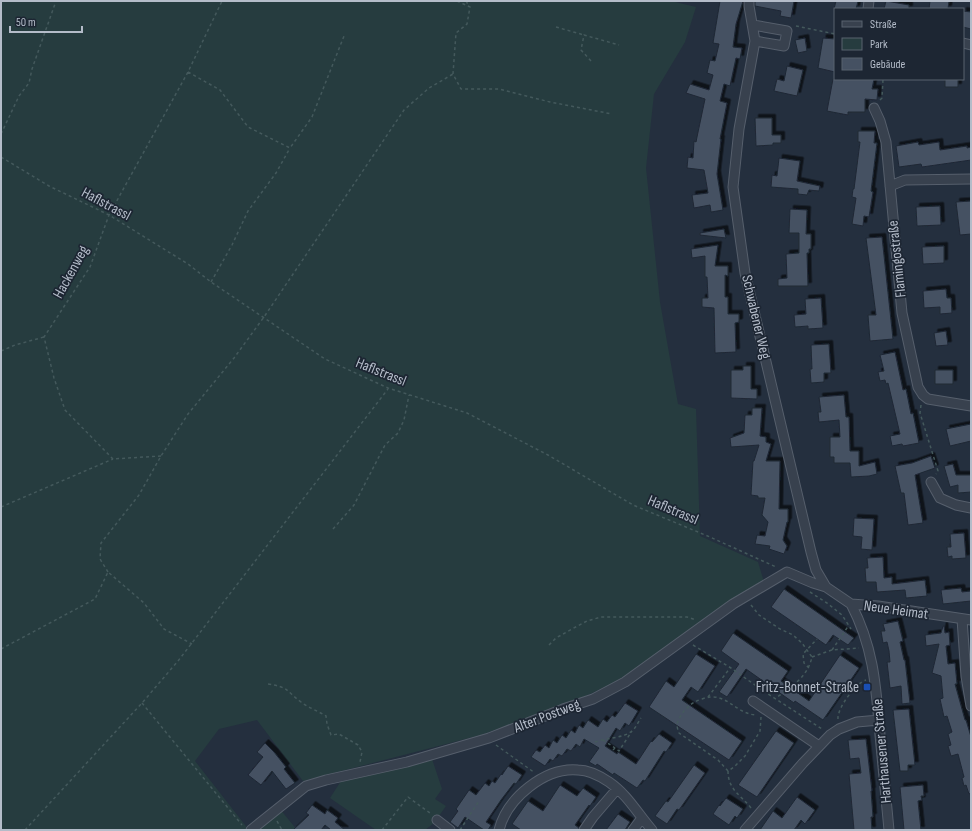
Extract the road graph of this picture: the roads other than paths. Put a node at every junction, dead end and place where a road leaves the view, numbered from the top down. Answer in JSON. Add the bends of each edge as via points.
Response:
{"nodes":[{"id":1,"x":749,"y":1,"type":"edge"},
{"id":2,"x":753,"y":25,"type":"junction"},
{"id":3,"x":755,"y":41,"type":"junction"},
{"id":4,"x":874,"y":108,"type":"road end"},
{"id":5,"x":971,"y":179,"type":"edge"},
{"id":6,"x":890,"y":186,"type":"junction"},
{"id":7,"x":971,"y":406,"type":"edge"},
{"id":8,"x":931,"y":482,"type":"road end"},
{"id":9,"x":971,"y":508,"type":"edge"},
{"id":10,"x":826,"y":587,"type":"junction"},
{"id":11,"x":852,"y":604,"type":"junction"},
{"id":12,"x":966,"y":620,"type":"edge"},
{"id":13,"x":753,"y":701,"type":"dead end"},
{"id":14,"x":971,"y":706,"type":"edge"},
{"id":15,"x":879,"y":720,"type":"junction"},
{"id":16,"x":819,"y":746,"type":"junction"},
{"id":17,"x":618,"y":789,"type":"junction"},
{"id":18,"x":642,"y":818,"type":"junction"},
{"id":19,"x":437,"y":820,"type":"road end"},
{"id":20,"x":251,"y":830,"type":"edge"},
{"id":21,"x":450,"y":830,"type":"edge"},
{"id":22,"x":500,"y":830,"type":"edge"},
{"id":23,"x":584,"y":830,"type":"edge"},
{"id":24,"x":633,"y":830,"type":"edge"},
{"id":25,"x":652,"y":830,"type":"edge"},
{"id":26,"x":745,"y":830,"type":"edge"},
{"id":27,"x":889,"y":830,"type":"edge"}],
"edges":[{"from":1,"to":2,"type":"street","name":"Schwabener Weg"},
{"from":2,"to":3,"type":"street","name":"Schwabener Weg"},
{"from":2,"to":3,"type":"street","via":[[787,31],[784,46]]},
{"from":3,"to":10,"type":"street","name":"Schwabener Weg","via":[[739,129],[733,188],[745,273],[811,552],[816,570]]},
{"from":4,"to":6,"type":"street","name":"Flamingostraße","via":[[886,142]]},
{"from":5,"to":6,"type":"street","via":[[905,180]]},
{"from":6,"to":7,"type":"street","name":"Flamingostraße","via":[[902,313],[918,387],[928,399]]},
{"from":8,"to":9,"type":"street","via":[[940,498]]},
{"from":10,"to":11,"type":"street","name":"Neue Heimat"},
{"from":10,"to":20,"type":"street","name":"Alter Postweg","via":[[787,572],[705,623],[625,682],[593,698],[489,738],[407,762],[306,786]]},
{"from":11,"to":12,"type":"street","name":"Neue Heimat"},
{"from":11,"to":15,"type":"street","name":"Harthausener Straße","via":[[866,635],[871,655]]},
{"from":12,"to":14,"type":"street","via":[[966,676]]},
{"from":13,"to":16,"type":"street"},
{"from":15,"to":16,"type":"street","via":[[857,722],[839,728]]},
{"from":15,"to":27,"type":"street","name":"Harthausener Straße"},
{"from":16,"to":26,"type":"street"},
{"from":17,"to":18,"type":"street"},
{"from":17,"to":22,"type":"street","via":[[597,775],[581,770],[554,773],[531,785],[512,803],[504,815]]},
{"from":17,"to":23,"type":"street"},
{"from":18,"to":24,"type":"street"},
{"from":18,"to":25,"type":"street"},
{"from":19,"to":21,"type":"street"}]}
